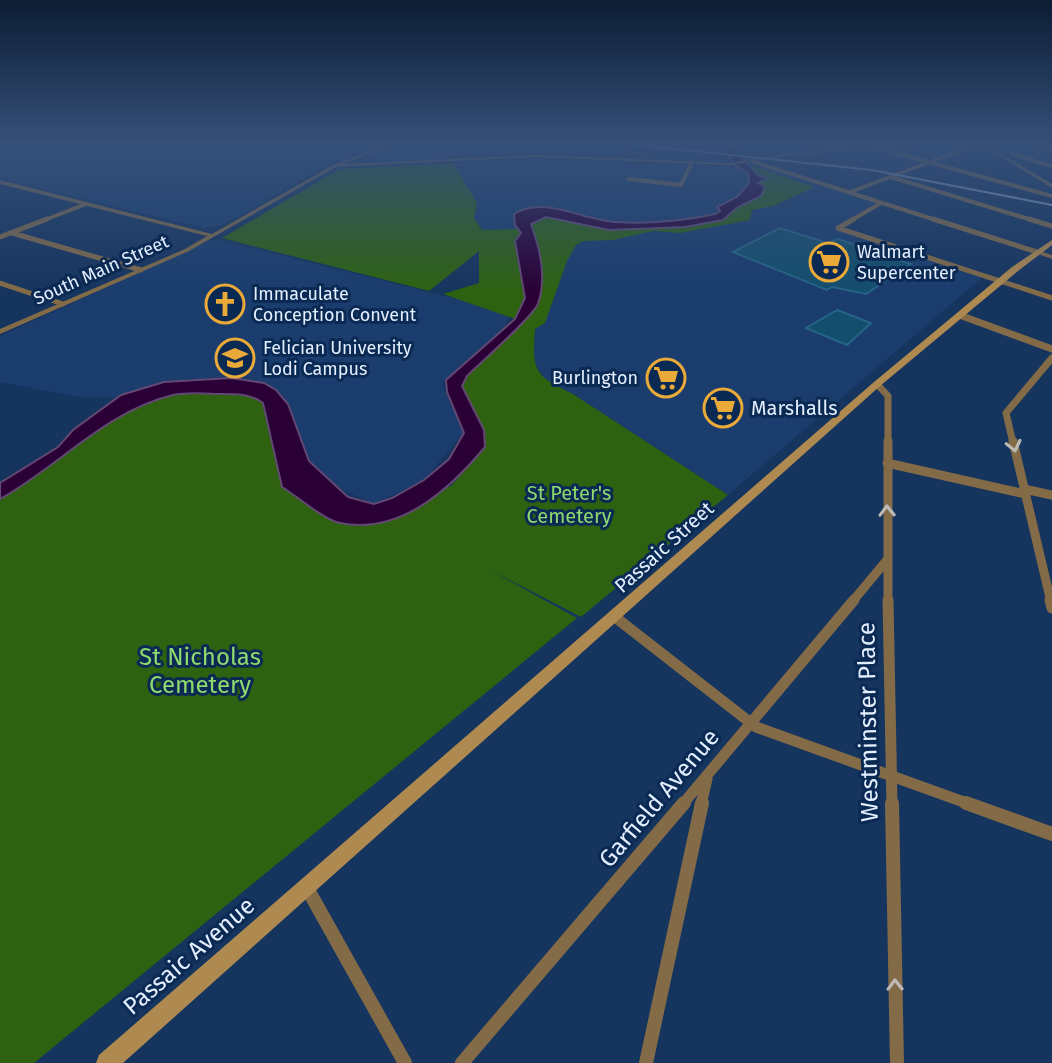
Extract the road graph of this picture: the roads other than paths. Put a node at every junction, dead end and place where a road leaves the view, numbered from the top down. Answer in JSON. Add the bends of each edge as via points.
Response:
{"nodes":[{"id":1,"x":45,"y":194,"type":"edge"},
{"id":2,"x":287,"y":194,"type":"edge"},
{"id":3,"x":855,"y":194,"type":"edge"},
{"id":4,"x":946,"y":194,"type":"edge"},
{"id":5,"x":881,"y":203,"type":"junction"},
{"id":6,"x":86,"y":204,"type":"junction"},
{"id":7,"x":235,"y":224,"type":"junction"},
{"id":8,"x":1052,"y":226,"type":"edge"},
{"id":9,"x":190,"y":230,"type":"junction"},
{"id":10,"x":12,"y":233,"type":"junction"},
{"id":11,"x":214,"y":236,"type":"junction"},
{"id":12,"x":0,"y":237,"type":"edge"},
{"id":13,"x":1052,"y":242,"type":"edge"},
{"id":14,"x":192,"y":247,"type":"junction"},
{"id":15,"x":1037,"y":252,"type":"junction"},
{"id":16,"x":1052,"y":257,"type":"edge"},
{"id":17,"x":141,"y":270,"type":"junction"},
{"id":18,"x":1002,"y":281,"type":"junction"},
{"id":19,"x":0,"y":283,"type":"edge"},
{"id":20,"x":1052,"y":298,"type":"edge"},
{"id":21,"x":63,"y":304,"type":"junction"},
{"id":22,"x":961,"y":316,"type":"junction"},
{"id":23,"x":0,"y":332,"type":"edge"},
{"id":24,"x":1052,"y":349,"type":"edge"},
{"id":25,"x":1052,"y":358,"type":"edge"},
{"id":26,"x":877,"y":384,"type":"junction"},
{"id":27,"x":887,"y":463,"type":"junction"},
{"id":28,"x":1025,"y":491,"type":"junction"},
{"id":29,"x":1052,"y":495,"type":"edge"},
{"id":30,"x":887,"y":560,"type":"junction"},
{"id":31,"x":1052,"y":608,"type":"edge"},
{"id":32,"x":615,"y":617,"type":"junction"},
{"id":33,"x":751,"y":724,"type":"junction"},
{"id":34,"x":708,"y":775,"type":"junction"},
{"id":35,"x":891,"y":776,"type":"junction"},
{"id":36,"x":1052,"y":834,"type":"edge"},
{"id":37,"x":307,"y":888,"type":"junction"},
{"id":38,"x":107,"y":1063,"type":"edge"},
{"id":39,"x":405,"y":1063,"type":"edge"},
{"id":40,"x":462,"y":1063,"type":"edge"},
{"id":41,"x":646,"y":1063,"type":"edge"},
{"id":42,"x":897,"y":1063,"type":"edge"}],
"edges":[{"from":1,"to":6,"type":"street"},
{"from":2,"to":7,"type":"street","name":"South Main Street"},
{"from":3,"to":5,"type":"street"},
{"from":4,"to":8,"type":"street"},
{"from":5,"to":15,"type":"street"},
{"from":5,"to":18,"type":"street","via":[[838,228]]},
{"from":6,"to":9,"type":"street"},
{"from":6,"to":10,"type":"street"},
{"from":7,"to":9,"type":"street"},
{"from":7,"to":11,"type":"street","name":"South Main Street"},
{"from":9,"to":11,"type":"street"},
{"from":9,"to":14,"type":"street","via":[[197,238]]},
{"from":10,"to":12,"type":"street"},
{"from":10,"to":17,"type":"street"},
{"from":11,"to":14,"type":"street","name":"South Main Street"},
{"from":13,"to":15,"type":"main road","name":"Passaic Street"},
{"from":14,"to":17,"type":"street","name":"South Main Street"},
{"from":15,"to":16,"type":"street"},
{"from":15,"to":18,"type":"main road","name":"Passaic Street"},
{"from":17,"to":21,"type":"street","name":"South Main Street"},
{"from":18,"to":20,"type":"street"},
{"from":18,"to":22,"type":"main road","name":"Passaic Street"},
{"from":19,"to":21,"type":"street"},
{"from":21,"to":23,"type":"street","name":"South Main Street"},
{"from":22,"to":24,"type":"street"},
{"from":22,"to":26,"type":"main road","name":"Passaic Street"},
{"from":25,"to":28,"type":"street","one_way":true,"via":[[1006,409]]},
{"from":26,"to":27,"type":"street","name":"Westminster Place","via":[[888,396]]},
{"from":26,"to":32,"type":"main road","name":"Passaic Street"},
{"from":27,"to":28,"type":"street"},
{"from":30,"to":27,"type":"street","name":"Westminster Place","one_way":true},
{"from":28,"to":29,"type":"street"},
{"from":28,"to":31,"type":"street"},
{"from":30,"to":33,"type":"street","name":"Garfield Avenue"},
{"from":30,"to":35,"type":"street","name":"Westminster Place"},
{"from":32,"to":33,"type":"street"},
{"from":32,"to":37,"type":"main road","name":"Passaic Street"},
{"from":33,"to":34,"type":"street","name":"Garfield Avenue"},
{"from":33,"to":35,"type":"street"},
{"from":34,"to":40,"type":"street","name":"Garfield Avenue"},
{"from":34,"to":41,"type":"street"},
{"from":35,"to":36,"type":"street"},
{"from":42,"to":35,"type":"street","name":"Westminster Place","one_way":true},
{"from":37,"to":38,"type":"main road","name":"Passaic Avenue"},
{"from":37,"to":39,"type":"street"}]}
